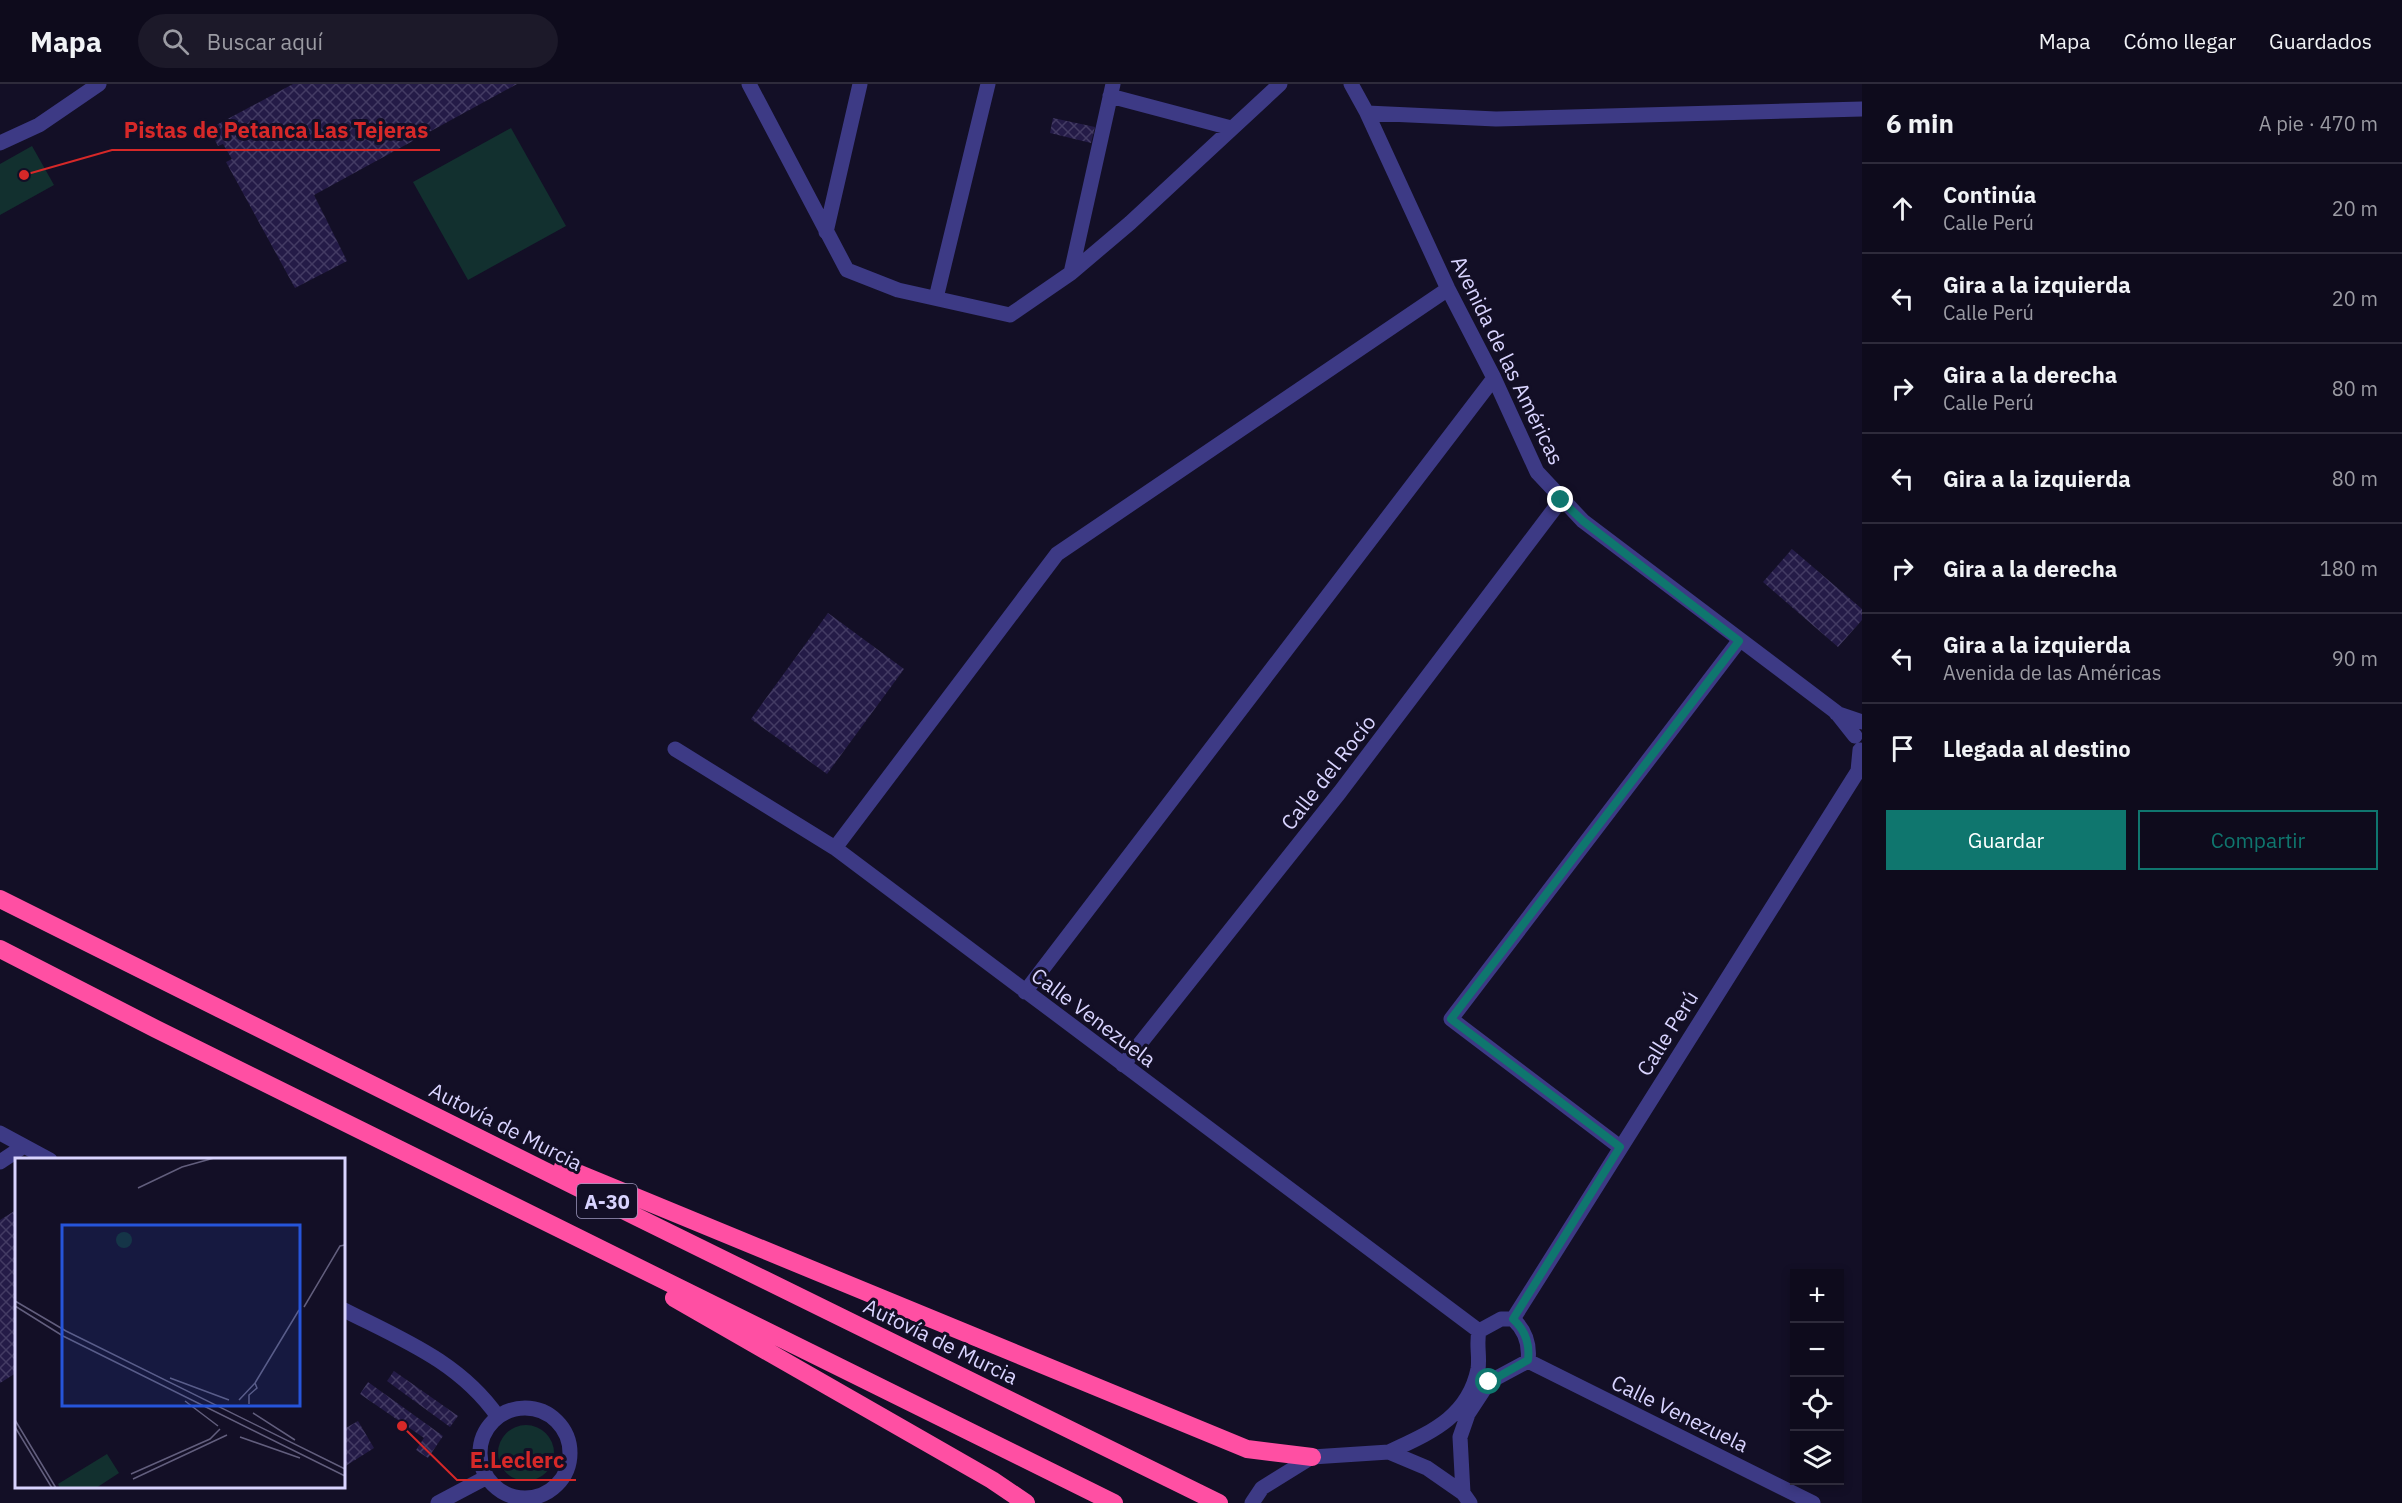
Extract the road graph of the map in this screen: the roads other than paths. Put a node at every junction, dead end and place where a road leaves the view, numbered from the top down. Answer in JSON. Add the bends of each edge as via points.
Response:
{"nodes":[{"id":1,"x":99,"y":84,"type":"edge"},
{"id":2,"x":749,"y":84,"type":"edge"},
{"id":3,"x":860,"y":84,"type":"edge"},
{"id":4,"x":987,"y":84,"type":"edge"},
{"id":5,"x":1281,"y":84,"type":"edge"},
{"id":6,"x":1351,"y":84,"type":"edge"},
{"id":7,"x":1112,"y":90,"type":"edge"},
{"id":8,"x":1862,"y":109,"type":"edge"},
{"id":9,"x":1367,"y":113,"type":"junction"},
{"id":10,"x":1231,"y":128,"type":"junction"},
{"id":11,"x":0,"y":143,"type":"edge"},
{"id":12,"x":826,"y":232,"type":"junction"},
{"id":13,"x":1071,"y":273,"type":"junction"},
{"id":14,"x":1448,"y":289,"type":"junction"},
{"id":15,"x":936,"y":298,"type":"junction"},
{"id":16,"x":1494,"y":378,"type":"junction"},
{"id":17,"x":1561,"y":500,"type":"junction"},
{"id":18,"x":1739,"y":641,"type":"junction"},
{"id":19,"x":1860,"y":736,"type":"edge"},
{"id":20,"x":675,"y":749,"type":"dead end"},
{"id":21,"x":1860,"y":770,"type":"edge"},
{"id":22,"x":834,"y":848,"type":"junction"},
{"id":23,"x":0,"y":899,"type":"edge"},
{"id":24,"x":0,"y":949,"type":"edge"},
{"id":25,"x":1025,"y":992,"type":"junction"},
{"id":26,"x":1123,"y":1065,"type":"junction"},
{"id":27,"x":428,"y":1112,"type":"junction"},
{"id":28,"x":0,"y":1133,"type":"edge"},
{"id":29,"x":24,"y":1146,"type":"junction"},
{"id":30,"x":1620,"y":1147,"type":"junction"},
{"id":31,"x":46,"y":1158,"type":"edge"},
{"id":32,"x":0,"y":1162,"type":"edge"},
{"id":33,"x":519,"y":1209,"type":"junction"},
{"id":34,"x":345,"y":1311,"type":"edge"},
{"id":35,"x":1513,"y":1319,"type":"junction"},
{"id":36,"x":1479,"y":1331,"type":"junction"},
{"id":37,"x":1528,"y":1360,"type":"junction"},
{"id":38,"x":498,"y":1417,"type":"junction"},
{"id":39,"x":1389,"y":1452,"type":"junction"},
{"id":40,"x":1312,"y":1457,"type":"junction"},
{"id":41,"x":487,"y":1477,"type":"junction"},
{"id":42,"x":554,"y":1497,"type":"edge"},
{"id":43,"x":1466,"y":1498,"type":"edge"},
{"id":44,"x":1217,"y":1502,"type":"edge"},
{"id":45,"x":438,"y":1503,"type":"edge"},
{"id":46,"x":1026,"y":1503,"type":"edge"},
{"id":47,"x":1114,"y":1503,"type":"edge"},
{"id":48,"x":1252,"y":1503,"type":"edge"},
{"id":49,"x":1813,"y":1503,"type":"edge"}],
"edges":[{"from":1,"to":11,"type":"street","via":[[39,125]]},
{"from":2,"to":12,"type":"street"},
{"from":3,"to":12,"type":"street"},
{"from":4,"to":15,"type":"street"},
{"from":5,"to":10,"type":"street"},
{"from":6,"to":9,"type":"street","name":"Avenida de las Américas"},
{"from":7,"to":10,"type":"street"},
{"from":7,"to":13,"type":"street"},
{"from":8,"to":9,"type":"street","via":[[1496,119]]},
{"from":9,"to":14,"type":"street","name":"Avenida de las Américas"},
{"from":10,"to":13,"type":"street"},
{"from":12,"to":15,"type":"street","via":[[848,270],[898,290]]},
{"from":13,"to":15,"type":"street","via":[[1010,315]]},
{"from":14,"to":16,"type":"street","name":"Avenida de las Américas"},
{"from":14,"to":22,"type":"street","via":[[1057,554]]},
{"from":16,"to":17,"type":"street","name":"Avenida de las Américas","via":[[1537,472]]},
{"from":16,"to":25,"type":"street"},
{"from":17,"to":18,"type":"street","name":"Avenida de las Américas"},
{"from":17,"to":26,"type":"street","name":"Calle del Rocío","via":[[1340,792]]},
{"from":18,"to":19,"type":"street","name":"Avenida de las Américas","via":[[1836,712]]},
{"from":18,"to":30,"type":"street","via":[[1451,1019]]},
{"from":19,"to":21,"type":"street","name":"Calle Perú"},
{"from":20,"to":22,"type":"street","name":"Calle Venezuela"},
{"from":21,"to":30,"type":"street","name":"Calle Perú"},
{"from":22,"to":25,"type":"street","name":"Calle Venezuela"},
{"from":23,"to":27,"type":"highway","name":"Autovía de Murcia","number":"A-30"},
{"from":24,"to":33,"type":"highway","number":"A-30"},
{"from":25,"to":26,"type":"street","name":"Calle Venezuela"},
{"from":26,"to":36,"type":"street","name":"Calle Venezuela"},
{"from":27,"to":40,"type":"highway","via":[[1247,1449]]},
{"from":27,"to":44,"type":"highway","name":"Autovía de Murcia","number":"A-30"},
{"from":28,"to":29,"type":"street"},
{"from":29,"to":31,"type":"street"},
{"from":29,"to":32,"type":"street"},
{"from":30,"to":35,"type":"street","name":"Calle Perú"},
{"from":33,"to":46,"type":"highway"},
{"from":33,"to":47,"type":"highway","number":"A-30"},
{"from":34,"to":38,"type":"street","via":[[452,1368]]},
{"from":35,"to":36,"type":"street","via":[[1501,1319]]},
{"from":35,"to":37,"type":"street","via":[[1526,1337]]},
{"from":36,"to":39,"type":"street","via":[[1478,1369],[1452,1418]]},
{"from":37,"to":43,"type":"street","via":[[1489,1382],[1468,1414],[1460,1437]]},
{"from":37,"to":49,"type":"street","name":"Calle Venezuela"},
{"from":38,"to":41,"type":"street","via":[[485,1431],[480,1450]]},
{"from":38,"to":42,"type":"street","via":[[525,1407],[552,1416],[562,1427],[570,1454]]},
{"from":39,"to":40,"type":"street"},
{"from":39,"to":43,"type":"street","via":[[1427,1468]]},
{"from":40,"to":48,"type":"street","via":[[1262,1488]]},
{"from":41,"to":42,"type":"street","via":[[509,1495]]},
{"from":41,"to":45,"type":"street"}]}
